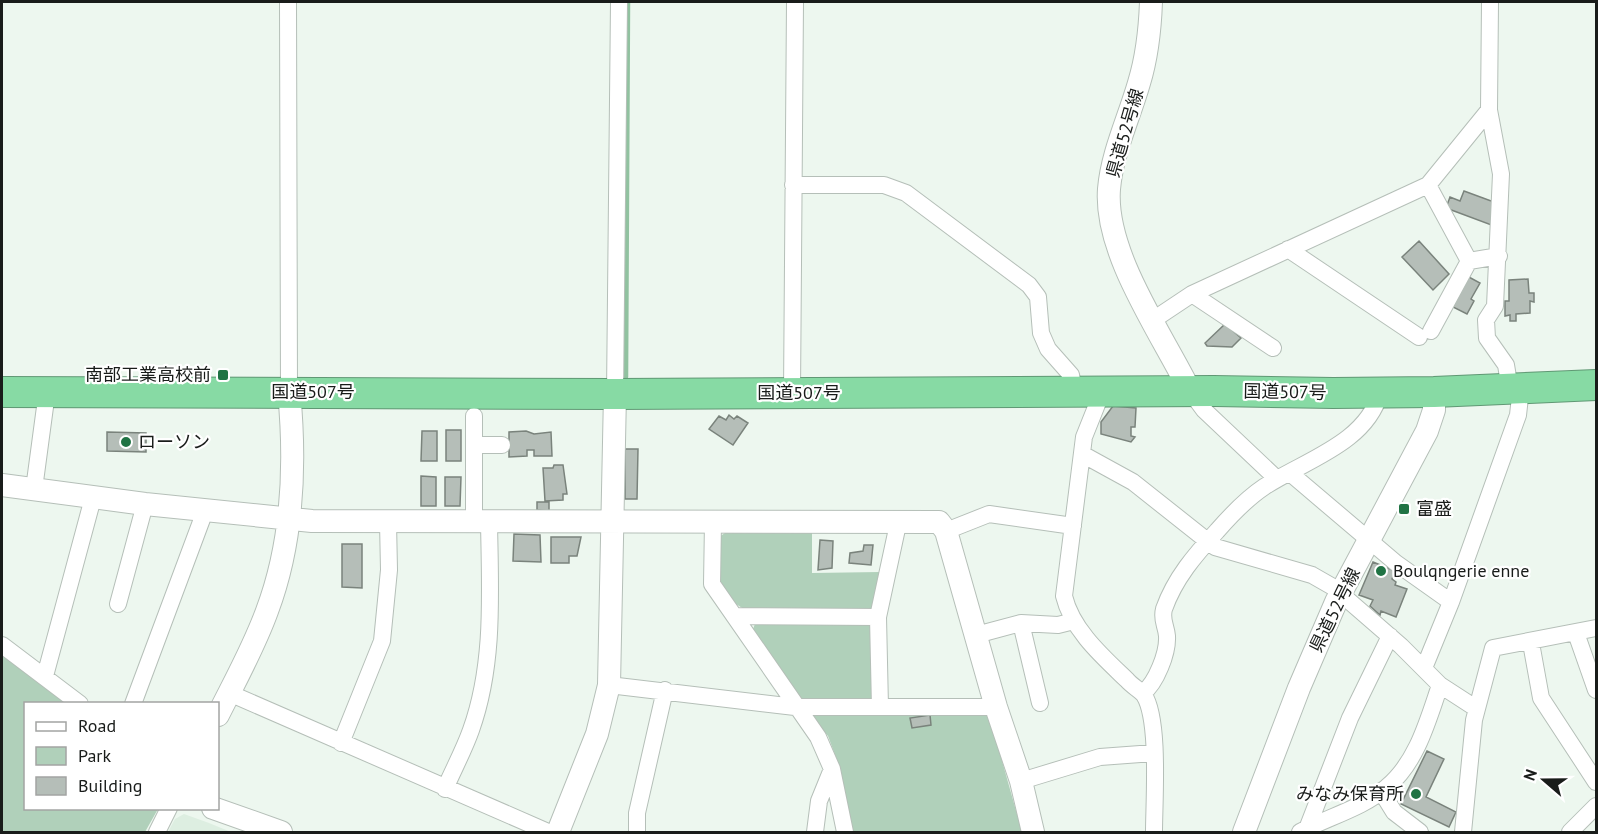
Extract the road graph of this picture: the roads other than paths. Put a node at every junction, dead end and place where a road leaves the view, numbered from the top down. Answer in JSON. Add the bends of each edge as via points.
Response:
{"nodes":[{"id":1,"x":288,"y":2,"type":"edge"},
{"id":2,"x":619,"y":2,"type":"edge"},
{"id":3,"x":795,"y":2,"type":"edge"},
{"id":4,"x":1151,"y":2,"type":"edge"},
{"id":5,"x":1490,"y":2,"type":"edge"},
{"id":6,"x":1490,"y":110,"type":"junction"},
{"id":7,"x":794,"y":185,"type":"junction"},
{"id":8,"x":1428,"y":185,"type":"junction"},
{"id":9,"x":1288,"y":249,"type":"junction"},
{"id":10,"x":1499,"y":256,"type":"junction"},
{"id":11,"x":1469,"y":261,"type":"junction"},
{"id":12,"x":1192,"y":294,"type":"junction"},
{"id":13,"x":1154,"y":320,"type":"junction"},
{"id":14,"x":1273,"y":348,"type":"dead end"},
{"id":15,"x":1596,"y":385,"type":"edge"},
{"id":16,"x":1515,"y":389,"type":"junction"},
{"id":17,"x":1190,"y":391,"type":"junction"},
{"id":18,"x":2,"y":392,"type":"edge"},
{"id":19,"x":47,"y":392,"type":"junction"},
{"id":20,"x":290,"y":392,"type":"junction"},
{"id":21,"x":1088,"y":392,"type":"junction"},
{"id":22,"x":1434,"y":392,"type":"junction"},
{"id":23,"x":792,"y":393,"type":"junction"},
{"id":24,"x":1380,"y":393,"type":"junction"},
{"id":25,"x":615,"y":394,"type":"junction"},
{"id":26,"x":474,"y":416,"type":"dead end"},
{"id":27,"x":474,"y":445,"type":"junction"},
{"id":28,"x":502,"y":445,"type":"dead end"},
{"id":29,"x":1082,"y":454,"type":"junction"},
{"id":30,"x":1283,"y":476,"type":"junction"},
{"id":31,"x":2,"y":485,"type":"edge"},
{"id":32,"x":34,"y":489,"type":"junction"},
{"id":33,"x":93,"y":498,"type":"junction"},
{"id":34,"x":145,"y":504,"type":"junction"},
{"id":35,"x":205,"y":511,"type":"junction"},
{"id":36,"x":290,"y":520,"type":"junction"},
{"id":37,"x":482,"y":521,"type":"junction"},
{"id":38,"x":388,"y":522,"type":"junction"},
{"id":39,"x":611,"y":522,"type":"junction"},
{"id":40,"x":713,"y":522,"type":"junction"},
{"id":41,"x":898,"y":524,"type":"junction"},
{"id":42,"x":1073,"y":526,"type":"junction"},
{"id":43,"x":946,"y":531,"type":"junction"},
{"id":44,"x":1207,"y":541,"type":"junction"},
{"id":45,"x":1369,"y":541,"type":"junction"},
{"id":46,"x":1341,"y":593,"type":"junction"},
{"id":47,"x":1451,"y":602,"type":"junction"},
{"id":48,"x":118,"y":604,"type":"dead end"},
{"id":49,"x":734,"y":616,"type":"junction"},
{"id":50,"x":878,"y":617,"type":"junction"},
{"id":51,"x":1074,"y":621,"type":"junction"},
{"id":52,"x":1022,"y":623,"type":"junction"},
{"id":53,"x":1596,"y":628,"type":"edge"},
{"id":54,"x":1576,"y":633,"type":"junction"},
{"id":55,"x":976,"y":635,"type":"junction"},
{"id":56,"x":1390,"y":636,"type":"junction"},
{"id":57,"x":1531,"y":643,"type":"junction"},
{"id":58,"x":2,"y":645,"type":"edge"},
{"id":59,"x":1424,"y":668,"type":"junction"},
{"id":60,"x":45,"y":676,"type":"junction"},
{"id":61,"x":609,"y":685,"type":"junction"},
{"id":62,"x":1440,"y":685,"type":"junction"},
{"id":63,"x":665,"y":690,"type":"junction"},
{"id":64,"x":1596,"y":690,"type":"edge"},
{"id":65,"x":229,"y":693,"type":"junction"},
{"id":66,"x":1143,"y":693,"type":"junction"},
{"id":67,"x":78,"y":702,"type":"edge"},
{"id":68,"x":134,"y":702,"type":"edge"},
{"id":69,"x":1040,"y":703,"type":"dead end"},
{"id":70,"x":795,"y":707,"type":"junction"},
{"id":71,"x":880,"y":707,"type":"junction"},
{"id":72,"x":996,"y":707,"type":"junction"},
{"id":73,"x":1477,"y":709,"type":"junction"},
{"id":74,"x":219,"y":713,"type":"edge"},
{"id":75,"x":341,"y":743,"type":"junction"},
{"id":76,"x":1154,"y":753,"type":"junction"},
{"id":77,"x":832,"y":769,"type":"junction"},
{"id":78,"x":1021,"y":780,"type":"junction"},
{"id":79,"x":1596,"y":783,"type":"edge"},
{"id":80,"x":445,"y":789,"type":"junction"},
{"id":81,"x":1381,"y":791,"type":"junction"},
{"id":82,"x":1596,"y":806,"type":"edge"},
{"id":83,"x":168,"y":810,"type":"edge"},
{"id":84,"x":219,"y":810,"type":"edge"},
{"id":85,"x":1304,"y":831,"type":"edge"},
{"id":86,"x":157,"y":832,"type":"edge"},
{"id":87,"x":281,"y":832,"type":"edge"},
{"id":88,"x":548,"y":832,"type":"edge"},
{"id":89,"x":558,"y":832,"type":"edge"},
{"id":90,"x":637,"y":832,"type":"edge"},
{"id":91,"x":815,"y":832,"type":"edge"},
{"id":92,"x":845,"y":832,"type":"edge"},
{"id":93,"x":1033,"y":832,"type":"edge"},
{"id":94,"x":1154,"y":832,"type":"edge"},
{"id":95,"x":1244,"y":832,"type":"edge"},
{"id":96,"x":1420,"y":832,"type":"edge"},
{"id":97,"x":1463,"y":832,"type":"edge"},
{"id":98,"x":1570,"y":832,"type":"edge"}],
"edges":[{"from":1,"to":20,"type":"street"},
{"from":2,"to":25,"type":"street"},
{"from":3,"to":7,"type":"street"},
{"from":4,"to":13,"type":"street","name":"県道52号線","via":[[1144,66],[1116,154],[1109,206],[1116,244]]},
{"from":5,"to":6,"type":"street"},
{"from":6,"to":8,"type":"street"},
{"from":6,"to":10,"type":"street","via":[[1501,174]]},
{"from":7,"to":21,"type":"street","via":[[884,185],[906,193],[1029,285],[1038,297],[1041,333],[1048,349]]},
{"from":7,"to":23,"type":"street"},
{"from":8,"to":9,"type":"street"},
{"from":8,"to":11,"type":"street"},
{"from":9,"to":11,"type":"street","via":[[1425,334]]},
{"from":9,"to":12,"type":"street"},
{"from":10,"to":11,"type":"street"},
{"from":10,"to":16,"type":"street","via":[[1495,306],[1486,320],[1487,338],[1506,365]]},
{"from":12,"to":13,"type":"street"},
{"from":12,"to":14,"type":"street"},
{"from":13,"to":17,"type":"street","name":"県道52号線"},
{"from":15,"to":16,"type":"highway","name":"国道507号"},
{"from":16,"to":22,"type":"highway","name":"国道507号"},
{"from":16,"to":47,"type":"street","via":[[1518,415]]},
{"from":17,"to":21,"type":"highway","name":"国道507号"},
{"from":17,"to":24,"type":"highway","name":"国道507号"},
{"from":17,"to":30,"type":"street","via":[[1204,410]]},
{"from":18,"to":19,"type":"highway","name":"国道507号"},
{"from":19,"to":20,"type":"highway","name":"国道507号"},
{"from":19,"to":32,"type":"street"},
{"from":20,"to":25,"type":"highway","name":"国道507号"},
{"from":20,"to":36,"type":"street"},
{"from":21,"to":23,"type":"highway","name":"国道507号"},
{"from":21,"to":29,"type":"street"},
{"from":22,"to":24,"type":"highway","name":"国道507号"},
{"from":22,"to":45,"type":"street","name":"県道52号線","via":[[1434,410],[1426,431]]},
{"from":23,"to":25,"type":"highway","name":"国道507号"},
{"from":24,"to":30,"type":"street","via":[[1364,424]]},
{"from":25,"to":39,"type":"street"},
{"from":26,"to":27,"type":"street"},
{"from":27,"to":28,"type":"street"},
{"from":27,"to":37,"type":"street"},
{"from":29,"to":42,"type":"street"},
{"from":29,"to":44,"type":"street","via":[[1133,482]]},
{"from":30,"to":44,"type":"street","via":[[1244,504]]},
{"from":30,"to":45,"type":"street"},
{"from":31,"to":32,"type":"street"},
{"from":32,"to":33,"type":"street"},
{"from":33,"to":34,"type":"street"},
{"from":33,"to":60,"type":"street"},
{"from":34,"to":35,"type":"street"},
{"from":34,"to":48,"type":"street"},
{"from":35,"to":36,"type":"street"},
{"from":35,"to":68,"type":"street"},
{"from":36,"to":38,"type":"street"},
{"from":36,"to":65,"type":"street","via":[[268,609]]},
{"from":37,"to":38,"type":"street"},
{"from":37,"to":39,"type":"street"},
{"from":37,"to":80,"type":"street","via":[[490,626],[483,684],[471,730]]},
{"from":38,"to":75,"type":"street","via":[[389,570],[382,641]]},
{"from":39,"to":40,"type":"street"},
{"from":39,"to":61,"type":"street","via":[[613,606]]},
{"from":40,"to":41,"type":"street"},
{"from":40,"to":49,"type":"street","via":[[712,584]]},
{"from":41,"to":43,"type":"street","via":[[939,522]]},
{"from":41,"to":50,"type":"street"},
{"from":42,"to":43,"type":"street","via":[[989,514]]},
{"from":42,"to":51,"type":"street","via":[[1064,596]]},
{"from":43,"to":55,"type":"street"},
{"from":44,"to":46,"type":"street","via":[[1230,552],[1312,575]]},
{"from":44,"to":66,"type":"street","via":[[1176,580],[1162,619],[1167,636],[1165,648],[1150,687]]},
{"from":45,"to":46,"type":"street","name":"県道52号線"},
{"from":45,"to":47,"type":"street"},
{"from":46,"to":56,"type":"street"},
{"from":46,"to":95,"type":"street","name":"県道52号線","via":[[1299,688]]},
{"from":47,"to":59,"type":"street"},
{"from":49,"to":50,"type":"street"},
{"from":49,"to":70,"type":"street"},
{"from":50,"to":71,"type":"street"},
{"from":51,"to":52,"type":"street","via":[[1058,625]]},
{"from":51,"to":66,"type":"street","via":[[1113,667]]},
{"from":52,"to":55,"type":"street"},
{"from":52,"to":69,"type":"street"},
{"from":53,"to":54,"type":"street"},
{"from":54,"to":57,"type":"street"},
{"from":54,"to":64,"type":"street"},
{"from":55,"to":72,"type":"street"},
{"from":56,"to":59,"type":"street"},
{"from":56,"to":85,"type":"street","via":[[1350,718]]},
{"from":57,"to":73,"type":"street","via":[[1493,648]]},
{"from":57,"to":79,"type":"street","via":[[1541,699]]},
{"from":58,"to":60,"type":"street"},
{"from":59,"to":62,"type":"street"},
{"from":60,"to":67,"type":"street"},
{"from":61,"to":63,"type":"street"},
{"from":61,"to":89,"type":"street","via":[[597,734]]},
{"from":62,"to":73,"type":"street"},
{"from":62,"to":81,"type":"street","via":[[1411,757]]},
{"from":63,"to":70,"type":"street"},
{"from":63,"to":90,"type":"street","via":[[637,813]]},
{"from":65,"to":74,"type":"street"},
{"from":65,"to":75,"type":"street"},
{"from":66,"to":76,"type":"street","via":[[1151,714]]},
{"from":70,"to":71,"type":"street"},
{"from":70,"to":77,"type":"street","via":[[818,737]]},
{"from":71,"to":72,"type":"street"},
{"from":72,"to":78,"type":"street"},
{"from":73,"to":97,"type":"street"},
{"from":75,"to":80,"type":"street"},
{"from":76,"to":78,"type":"street","via":[[1100,757]]},
{"from":76,"to":94,"type":"street"},
{"from":77,"to":91,"type":"street","via":[[819,801]]},
{"from":77,"to":92,"type":"street"},
{"from":78,"to":93,"type":"street"},
{"from":80,"to":88,"type":"street"},
{"from":81,"to":85,"type":"street"},
{"from":81,"to":96,"type":"street","via":[[1394,812]]},
{"from":82,"to":98,"type":"street"},
{"from":83,"to":86,"type":"street"},
{"from":84,"to":87,"type":"street"}]}
